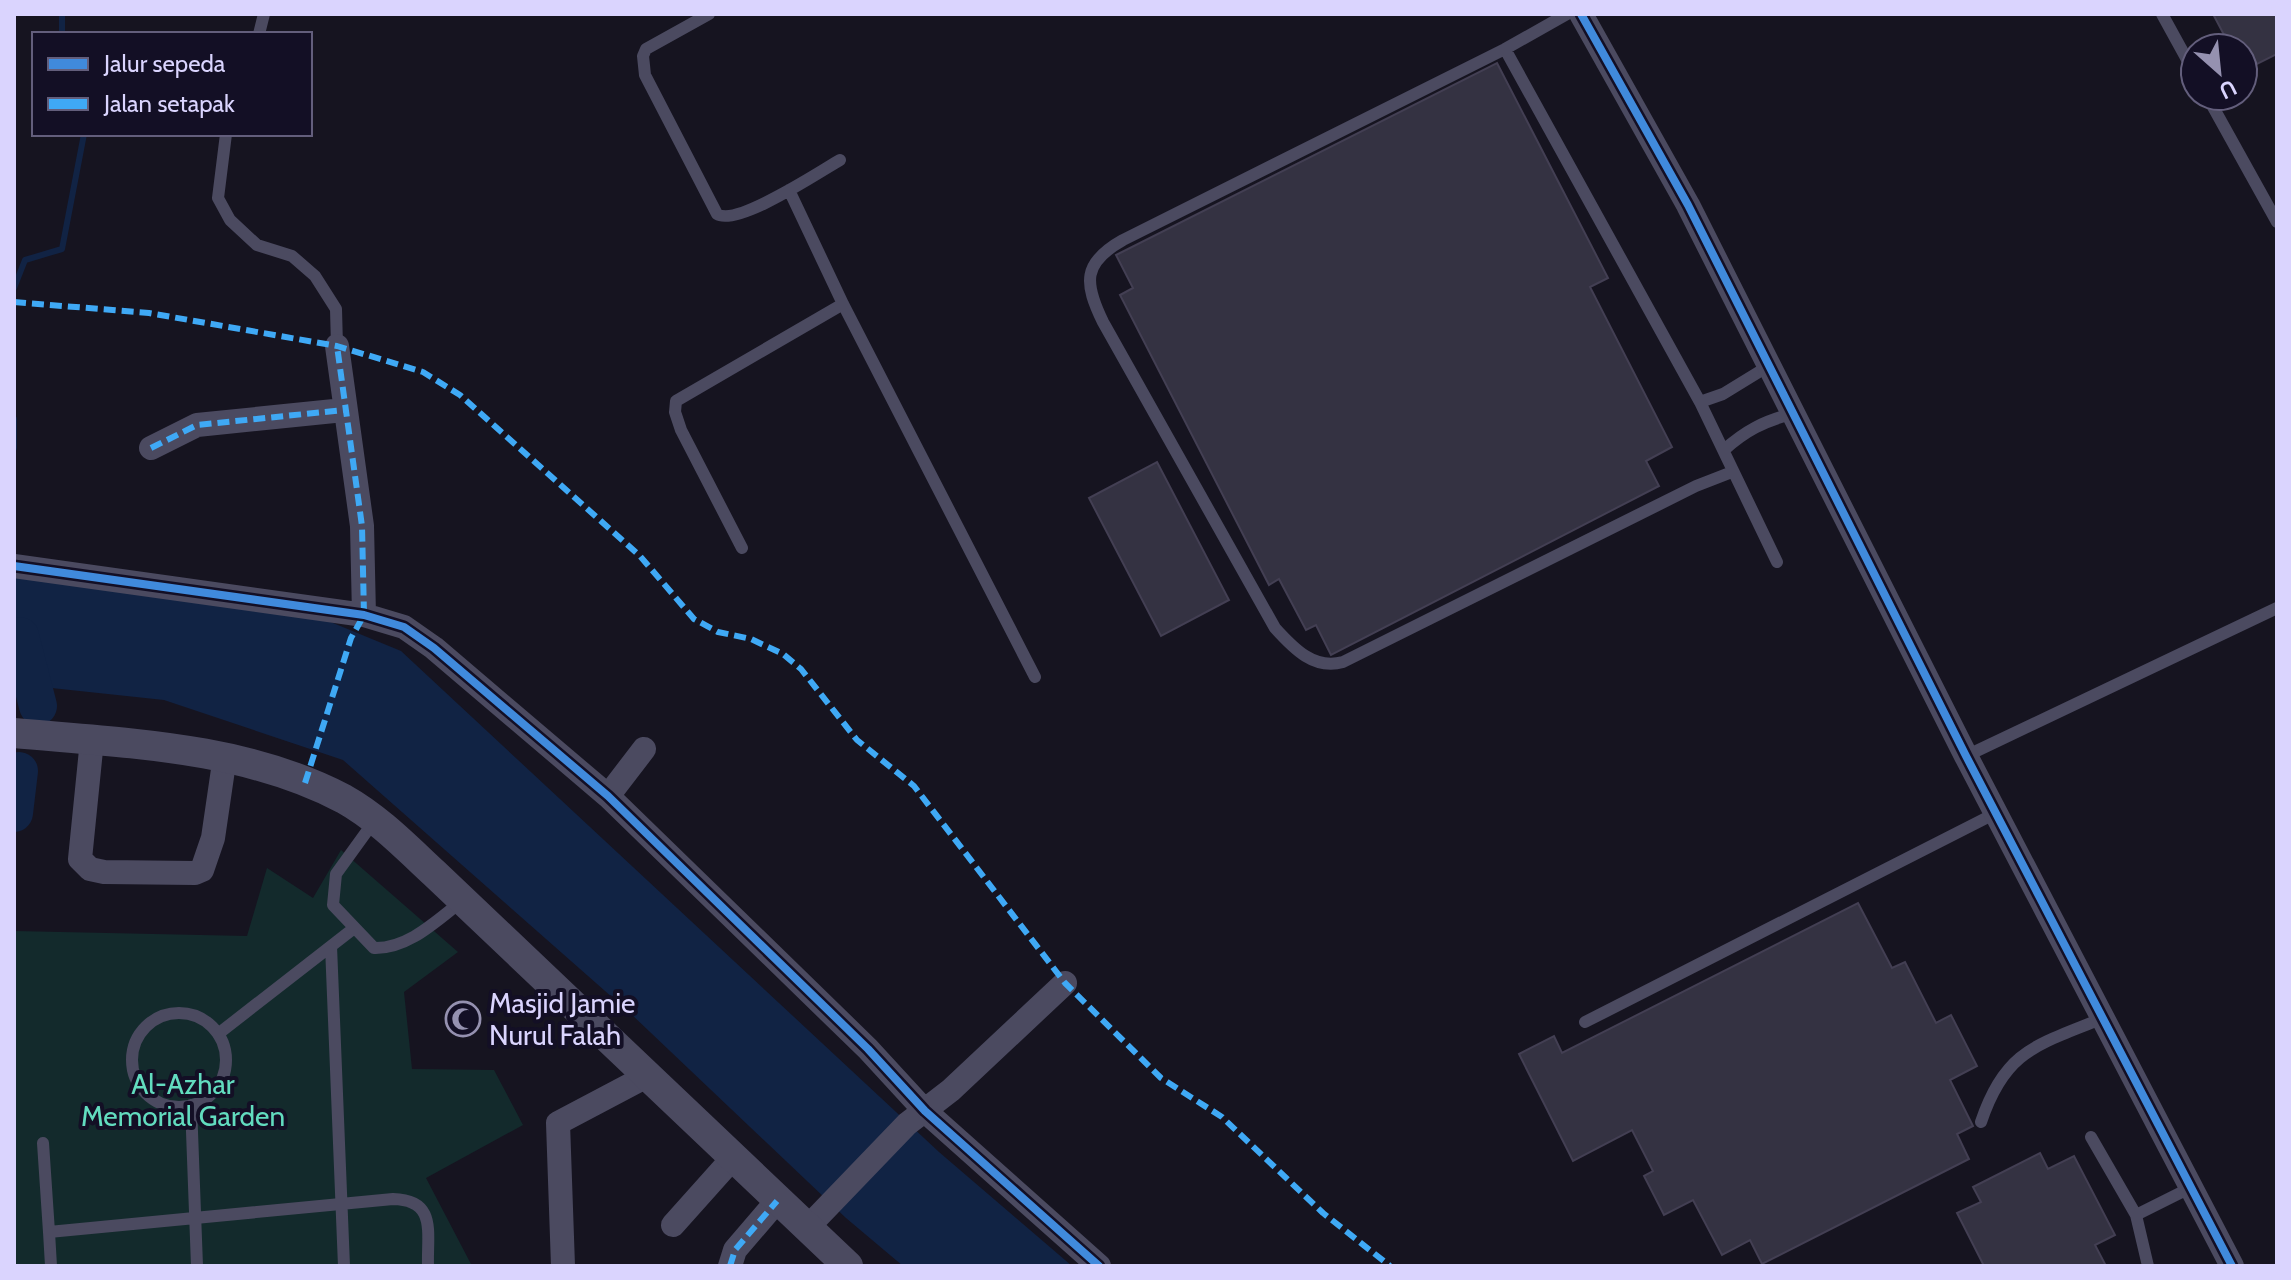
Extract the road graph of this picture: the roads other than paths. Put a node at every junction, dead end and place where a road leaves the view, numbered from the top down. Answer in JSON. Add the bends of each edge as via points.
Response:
{"nodes":[{"id":1,"x":1567,"y":14,"type":"edge"},
{"id":2,"x":1581,"y":14,"type":"edge"},
{"id":3,"x":2162,"y":14,"type":"edge"},
{"id":4,"x":707,"y":15,"type":"edge"},
{"id":5,"x":2179,"y":45,"type":"edge"},
{"id":6,"x":1505,"y":49,"type":"junction"},
{"id":7,"x":2216,"y":112,"type":"edge"},
{"id":8,"x":226,"y":136,"type":"edge"},
{"id":9,"x":840,"y":160,"type":"dead end"},
{"id":10,"x":789,"y":190,"type":"junction"},
{"id":11,"x":2277,"y":222,"type":"edge"},
{"id":12,"x":843,"y":304,"type":"junction"},
{"id":13,"x":337,"y":346,"type":"joint"},
{"id":14,"x":1767,"y":367,"type":"junction"},
{"id":15,"x":1700,"y":402,"type":"junction"},
{"id":16,"x":344,"y":410,"type":"junction"},
{"id":17,"x":1792,"y":414,"type":"junction"},
{"id":18,"x":151,"y":448,"type":"dead end"},
{"id":19,"x":1724,"y":450,"type":"junction"},
{"id":20,"x":1732,"y":472,"type":"junction"},
{"id":21,"x":742,"y":548,"type":"dead end"},
{"id":22,"x":1777,"y":562,"type":"dead end"},
{"id":23,"x":14,"y":566,"type":"edge"},
{"id":24,"x":2277,"y":608,"type":"edge"},
{"id":25,"x":364,"y":615,"type":"junction"},
{"id":26,"x":1035,"y":677,"type":"dead end"},
{"id":27,"x":14,"y":733,"type":"edge"},
{"id":28,"x":92,"y":740,"type":"junction"},
{"id":29,"x":644,"y":749,"type":"dead end"},
{"id":30,"x":225,"y":756,"type":"junction"},
{"id":31,"x":1966,"y":756,"type":"junction"},
{"id":32,"x":608,"y":796,"type":"junction"},
{"id":33,"x":1996,"y":813,"type":"junction"},
{"id":34,"x":375,"y":820,"type":"junction"},
{"id":35,"x":462,"y":901,"type":"junction"},
{"id":36,"x":353,"y":929,"type":"junction"},
{"id":37,"x":331,"y":946,"type":"junction"},
{"id":38,"x":1065,"y":983,"type":"dead end"},
{"id":39,"x":2101,"y":1019,"type":"junction"},
{"id":40,"x":1585,"y":1022,"type":"dead end"},
{"id":41,"x":218,"y":1034,"type":"junction"},
{"id":42,"x":647,"y":1076,"type":"junction"},
{"id":43,"x":191,"y":1105,"type":"junction"},
{"id":44,"x":916,"y":1117,"type":"junction"},
{"id":45,"x":1981,"y":1122,"type":"dead end"},
{"id":46,"x":2091,"y":1137,"type":"dead end"},
{"id":47,"x":43,"y":1143,"type":"dead end"},
{"id":48,"x":732,"y":1159,"type":"junction"},
{"id":49,"x":2190,"y":1188,"type":"junction"},
{"id":50,"x":777,"y":1201,"type":"junction"},
{"id":51,"x":342,"y":1202,"type":"junction"},
{"id":52,"x":2136,"y":1215,"type":"junction"},
{"id":53,"x":197,"y":1217,"type":"junction"},
{"id":54,"x":673,"y":1225,"type":"dead end"},
{"id":55,"x":806,"y":1229,"type":"junction"},
{"id":56,"x":49,"y":1232,"type":"junction"},
{"id":57,"x":51,"y":1266,"type":"edge"},
{"id":58,"x":197,"y":1266,"type":"edge"},
{"id":59,"x":344,"y":1266,"type":"edge"},
{"id":60,"x":428,"y":1266,"type":"edge"},
{"id":61,"x":563,"y":1266,"type":"edge"},
{"id":62,"x":730,"y":1266,"type":"edge"},
{"id":63,"x":848,"y":1266,"type":"edge"},
{"id":64,"x":1099,"y":1266,"type":"edge"},
{"id":65,"x":2148,"y":1266,"type":"edge"},
{"id":66,"x":2232,"y":1266,"type":"edge"}],
"edges":[{"from":1,"to":6,"type":"lane"},
{"from":2,"to":14,"type":"street","via":[[1688,205]]},
{"from":3,"to":5,"type":"lane"},
{"from":4,"to":10,"type":"lane","via":[[644,51],[645,75],[720,216],[748,210]]},
{"from":6,"to":15,"type":"lane"},
{"from":6,"to":20,"type":"lane","via":[[1109,248],[1095,260],[1089,283],[1103,322],[1275,628],[1304,657],[1332,665]]},
{"from":7,"to":11,"type":"lane"},
{"from":8,"to":13,"type":"lane","via":[[218,198],[230,220],[257,245],[292,256],[315,276],[336,309]]},
{"from":9,"to":10,"type":"lane"},
{"from":10,"to":12,"type":"lane"},
{"from":12,"to":21,"type":"lane","via":[[676,401],[681,430]]},
{"from":12,"to":26,"type":"lane"},
{"from":13,"to":16,"type":"street"},
{"from":14,"to":15,"type":"lane"},
{"from":14,"to":17,"type":"street"},
{"from":15,"to":19,"type":"lane"},
{"from":16,"to":18,"type":"street","via":[[197,425]]},
{"from":16,"to":25,"type":"street","via":[[362,526]]},
{"from":17,"to":19,"type":"lane","via":[[1742,434]]},
{"from":17,"to":31,"type":"street"},
{"from":19,"to":20,"type":"lane"},
{"from":20,"to":22,"type":"lane"},
{"from":23,"to":25,"type":"street"},
{"from":24,"to":31,"type":"lane"},
{"from":25,"to":32,"type":"street","via":[[404,627],[434,648]]},
{"from":27,"to":28,"type":"street"},
{"from":28,"to":30,"type":"street"},
{"from":28,"to":30,"type":"street","via":[[80,859],[90,869],[104,872],[202,870],[213,838]]},
{"from":29,"to":32,"type":"street"},
{"from":30,"to":34,"type":"street","via":[[343,799]]},
{"from":31,"to":33,"type":"street"},
{"from":32,"to":44,"type":"street","via":[[868,1049]]},
{"from":33,"to":39,"type":"street"},
{"from":33,"to":40,"type":"lane"},
{"from":34,"to":35,"type":"street"},
{"from":34,"to":36,"type":"lane","via":[[336,874],[333,905]]},
{"from":35,"to":36,"type":"lane","via":[[420,933],[385,948],[374,948]]},
{"from":35,"to":42,"type":"street"},
{"from":36,"to":37,"type":"lane"},
{"from":37,"to":41,"type":"lane"},
{"from":37,"to":51,"type":"lane"},
{"from":38,"to":44,"type":"street"},
{"from":39,"to":45,"type":"lane","via":[[2019,1056],[2003,1072]]},
{"from":39,"to":49,"type":"street"},
{"from":41,"to":43,"type":"lane","via":[[224,1047],[223,1076],[205,1100]]},
{"from":41,"to":43,"type":"lane","via":[[191,1014],[174,1013],[143,1029],[135,1044],[135,1077],[144,1092],[174,1107]]},
{"from":42,"to":48,"type":"street"},
{"from":42,"to":61,"type":"street","via":[[558,1123]]},
{"from":43,"to":53,"type":"lane"},
{"from":44,"to":55,"type":"street"},
{"from":44,"to":64,"type":"street"},
{"from":46,"to":52,"type":"lane"},
{"from":47,"to":56,"type":"lane"},
{"from":48,"to":50,"type":"street"},
{"from":48,"to":54,"type":"street"},
{"from":49,"to":52,"type":"lane"},
{"from":49,"to":66,"type":"street"},
{"from":50,"to":55,"type":"street"},
{"from":50,"to":62,"type":"street","via":[[735,1250]]},
{"from":51,"to":53,"type":"lane"},
{"from":51,"to":59,"type":"lane"},
{"from":51,"to":60,"type":"lane","via":[[408,1200],[419,1205],[426,1214]]},
{"from":52,"to":65,"type":"lane"},
{"from":53,"to":56,"type":"lane"},
{"from":53,"to":58,"type":"lane"},
{"from":55,"to":63,"type":"street"},
{"from":56,"to":57,"type":"lane"}]}
